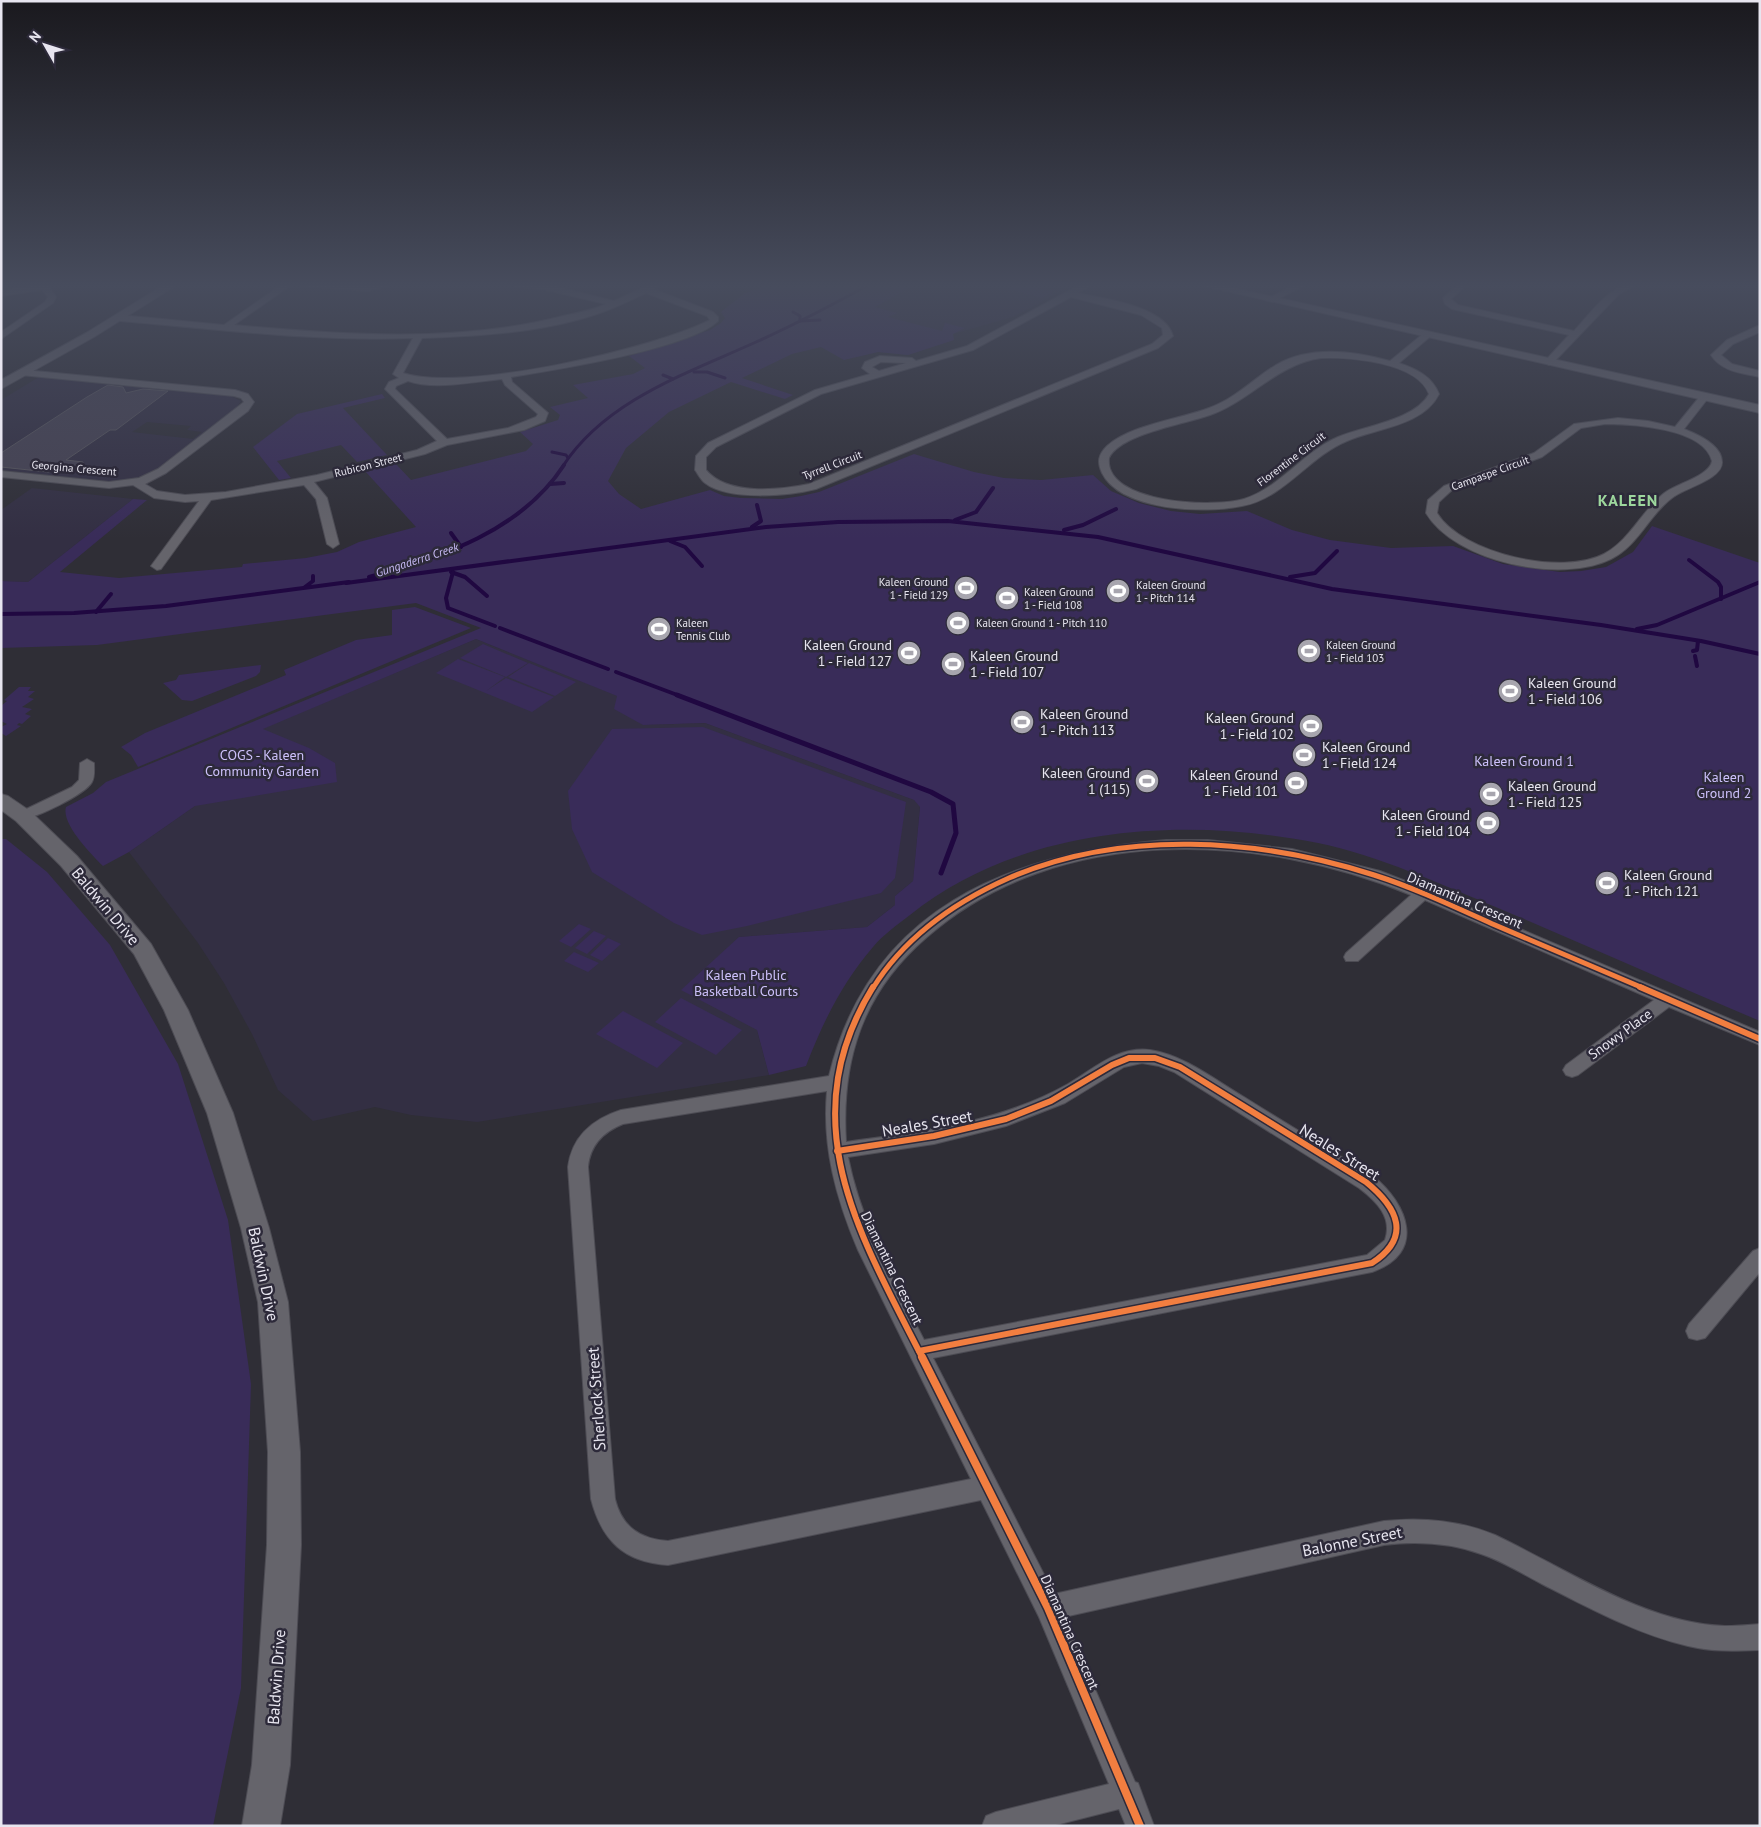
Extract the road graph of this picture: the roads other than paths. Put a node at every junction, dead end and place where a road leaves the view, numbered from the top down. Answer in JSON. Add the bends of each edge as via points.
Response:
{"nodes":[{"id":1,"x":32,"y":368,"type":"edge"},
{"id":2,"x":400,"y":368,"type":"edge"},
{"id":3,"x":551,"y":368,"type":"edge"},
{"id":4,"x":867,"y":368,"type":"edge"},
{"id":5,"x":900,"y":368,"type":"edge"},
{"id":6,"x":1101,"y":368,"type":"edge"},
{"id":7,"x":1281,"y":368,"type":"edge"},
{"id":8,"x":1402,"y":368,"type":"edge"},
{"id":9,"x":1577,"y":368,"type":"edge"},
{"id":10,"x":1740,"y":368,"type":"edge"},
{"id":11,"x":24,"y":373,"type":"junction"},
{"id":12,"x":878,"y":374,"type":"junction"},
{"id":13,"x":1760,"y":374,"type":"edge"},
{"id":14,"x":505,"y":375,"type":"junction"},
{"id":15,"x":404,"y":379,"type":"junction"},
{"id":16,"x":1,"y":385,"type":"edge"},
{"id":17,"x":1704,"y":397,"type":"junction"},
{"id":18,"x":1760,"y":409,"type":"edge"},
{"id":19,"x":1677,"y":431,"type":"junction"},
{"id":20,"x":444,"y":442,"type":"junction"},
{"id":21,"x":1,"y":474,"type":"edge"},
{"id":22,"x":306,"y":480,"type":"junction"},
{"id":23,"x":135,"y":482,"type":"junction"},
{"id":24,"x":207,"y":498,"type":"junction"},
{"id":25,"x":333,"y":544,"type":"dead end"},
{"id":26,"x":157,"y":566,"type":"dead end"},
{"id":27,"x":88,"y":763,"type":"dead end"},
{"id":28,"x":1,"y":800,"type":"edge"},
{"id":29,"x":23,"y":816,"type":"junction"},
{"id":30,"x":1422,"y":894,"type":"junction"},
{"id":31,"x":1352,"y":957,"type":"dead end"},
{"id":32,"x":1668,"y":999,"type":"junction"},
{"id":33,"x":1760,"y":1038,"type":"edge"},
{"id":34,"x":1572,"y":1070,"type":"dead end"},
{"id":35,"x":837,"y":1082,"type":"junction"},
{"id":36,"x":837,"y":1151,"type":"junction"},
{"id":37,"x":1760,"y":1257,"type":"edge"},
{"id":38,"x":1697,"y":1331,"type":"dead end"},
{"id":39,"x":919,"y":1351,"type":"junction"},
{"id":40,"x":989,"y":1488,"type":"junction"},
{"id":41,"x":1048,"y":1608,"type":"junction"},
{"id":42,"x":1760,"y":1637,"type":"edge"},
{"id":43,"x":1128,"y":1793,"type":"junction"},
{"id":44,"x":261,"y":1826,"type":"edge"},
{"id":45,"x":996,"y":1826,"type":"edge"},
{"id":46,"x":1140,"y":1826,"type":"edge"}],
"edges":[{"from":1,"to":11,"type":"street"},
{"from":2,"to":15,"type":"street","via":[[398,372]]},
{"from":3,"to":14,"type":"street"},
{"from":4,"to":12,"type":"street"},
{"from":5,"to":12,"type":"street","name":"Tyrrell Circuit"},
{"from":6,"to":12,"type":"street","name":"Tyrrell Circuit","via":[[812,487],[786,492],[748,492],[716,483],[700,469],[701,456],[718,442],[810,395]]},
{"from":7,"to":8,"type":"street","name":"Florentine Circuit","via":[[1222,407],[1119,442],[1104,458],[1106,471],[1124,489],[1170,504],[1213,507],[1252,501],[1266,495],[1331,444],[1429,405],[1434,394],[1428,383]]},
{"from":9,"to":17,"type":"street"},
{"from":10,"to":13,"type":"street"},
{"from":11,"to":16,"type":"street"},
{"from":11,"to":23,"type":"street","name":"Georgina Crescent","via":[[230,392],[247,398],[248,404],[244,409],[162,471]]},
{"from":14,"to":15,"type":"street","via":[[423,381]]},
{"from":14,"to":20,"type":"street","name":"Rubicon Street","via":[[507,382],[542,411],[543,418],[465,440]]},
{"from":15,"to":20,"type":"street","via":[[392,384],[390,389]]},
{"from":17,"to":18,"type":"street"},
{"from":17,"to":19,"type":"street"},
{"from":19,"to":19,"type":"street","name":"Campaspe Circuit","via":[[1709,448],[1717,460],[1716,467],[1711,473],[1667,497],[1621,548],[1604,559],[1554,565],[1500,557],[1456,538],[1442,528],[1433,513],[1433,503],[1443,491],[1538,455],[1583,424],[1622,421]]},
{"from":20,"to":22,"type":"street","name":"Rubicon Street","via":[[420,452]]},
{"from":21,"to":23,"type":"street","name":"Georgina Crescent","via":[[109,485]]},
{"from":22,"to":24,"type":"street","name":"Rubicon Street","via":[[250,494]]},
{"from":22,"to":25,"type":"street","via":[[321,500]]},
{"from":23,"to":24,"type":"street","name":"Rubicon Street","via":[[140,490],[151,494]]},
{"from":24,"to":26,"type":"street"},
{"from":27,"to":29,"type":"street","via":[[86,781],[76,790]]},
{"from":28,"to":29,"type":"main road","name":"Baldwin Drive"},
{"from":29,"to":44,"type":"main road","name":"Baldwin Drive","via":[[69,861],[143,950],[180,1019],[226,1133],[273,1302],[284,1452],[284,1546],[271,1765]]},
{"from":30,"to":31,"type":"street"},
{"from":30,"to":32,"type":"street","name":"Diamantina Crescent"},
{"from":30,"to":35,"type":"street","name":"Diamantina Crescent","via":[[1373,875],[1323,861],[1223,846],[1122,849],[1078,856],[1034,869],[992,886],[953,908],[903,949],[876,982],[856,1019],[847,1039]]},
{"from":32,"to":33,"type":"street","name":"Diamantina Crescent"},
{"from":32,"to":34,"type":"street","name":"Snowy Place"},
{"from":35,"to":36,"type":"street","name":"Diamantina Crescent","via":[[834,1112]]},
{"from":35,"to":40,"type":"street","name":"Sherlock Street","via":[[631,1114],[604,1125],[584,1144],[578,1167],[603,1499],[608,1518],[619,1535],[632,1545],[647,1551],[668,1553]]},
{"from":36,"to":39,"type":"street","name":"Diamantina Crescent","via":[[856,1225]]},
{"from":36,"to":39,"type":"street","name":"Neales Street","via":[[1004,1120],[1070,1092],[1113,1063],[1146,1057],[1180,1067],[1366,1182],[1382,1195],[1396,1218],[1398,1234],[1392,1248],[1372,1263]]},
{"from":37,"to":38,"type":"street"},
{"from":39,"to":40,"type":"street","name":"Diamantina Crescent"},
{"from":40,"to":41,"type":"street","name":"Diamantina Crescent"},
{"from":41,"to":42,"type":"street","name":"Balonne Street","via":[[1384,1533],[1423,1530],[1465,1536],[1486,1543],[1632,1615],[1678,1633],[1723,1640]]},
{"from":41,"to":43,"type":"street","name":"Diamantina Crescent"},
{"from":43,"to":45,"type":"street"},
{"from":43,"to":46,"type":"street","name":"Diamantina Crescent"}]}
